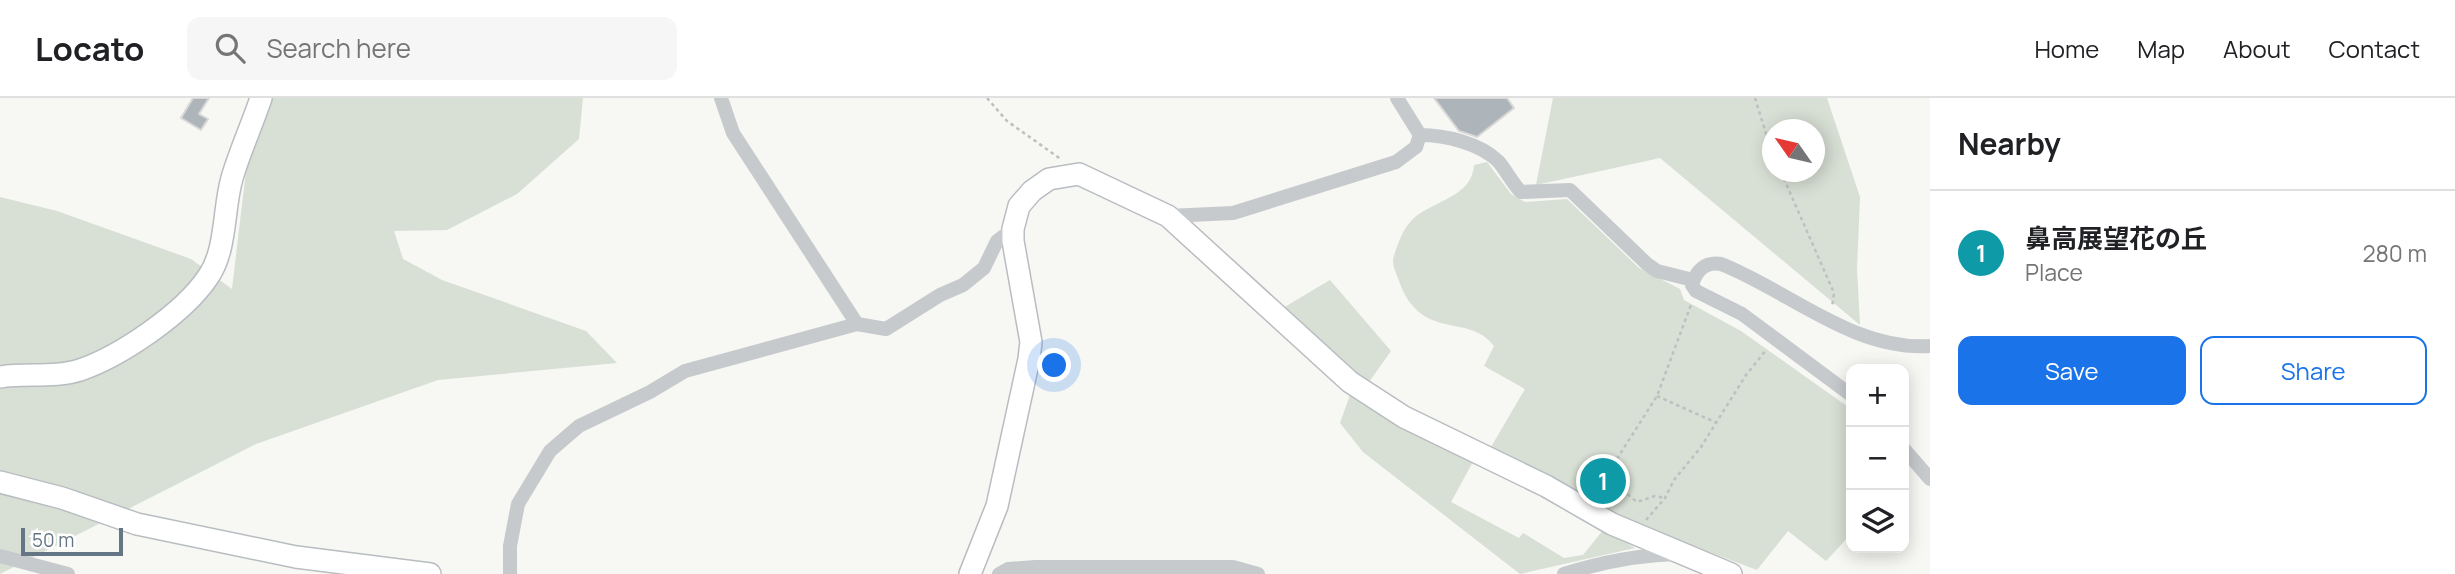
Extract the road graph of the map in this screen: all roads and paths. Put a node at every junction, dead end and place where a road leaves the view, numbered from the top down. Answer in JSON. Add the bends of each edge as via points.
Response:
{"nodes":[{"id":1,"x":261,"y":98,"type":"edge"},
{"id":2,"x":721,"y":98,"type":"edge"},
{"id":3,"x":986,"y":98,"type":"edge"},
{"id":4,"x":1397,"y":98,"type":"edge"},
{"id":5,"x":1755,"y":98,"type":"edge"},
{"id":6,"x":1762,"y":119,"type":"edge"},
{"id":7,"x":1420,"y":135,"type":"junction"},
{"id":8,"x":1079,"y":174,"type":"junction"},
{"id":9,"x":1785,"y":182,"type":"edge"},
{"id":10,"x":1168,"y":216,"type":"junction"},
{"id":11,"x":1013,"y":229,"type":"junction"},
{"id":12,"x":1695,"y":285,"type":"junction"},
{"id":13,"x":1830,"y":320,"type":"junction"},
{"id":14,"x":857,"y":324,"type":"junction"},
{"id":15,"x":1765,"y":341,"type":"dead end"},
{"id":16,"x":1930,"y":346,"type":"edge"},
{"id":17,"x":0,"y":377,"type":"edge"},
{"id":18,"x":1846,"y":391,"type":"edge"},
{"id":19,"x":1657,"y":396,"type":"junction"},
{"id":20,"x":1717,"y":423,"type":"junction"},
{"id":21,"x":1909,"y":455,"type":"edge"},
{"id":22,"x":1613,"y":465,"type":"junction"},
{"id":23,"x":1930,"y":479,"type":"edge"},
{"id":24,"x":0,"y":482,"type":"edge"},
{"id":25,"x":1622,"y":490,"type":"junction"},
{"id":26,"x":1665,"y":498,"type":"junction"},
{"id":27,"x":1593,"y":508,"type":"junction"},
{"id":28,"x":1634,"y":533,"type":"junction"},
{"id":29,"x":1681,"y":554,"type":"junction"},
{"id":30,"x":0,"y":556,"type":"edge"},
{"id":31,"x":1109,"y":571,"type":"edge"},
{"id":32,"x":68,"y":574,"type":"edge"},
{"id":33,"x":430,"y":574,"type":"edge"},
{"id":34,"x":510,"y":574,"type":"edge"},
{"id":35,"x":970,"y":574,"type":"edge"},
{"id":36,"x":999,"y":574,"type":"edge"},
{"id":37,"x":1258,"y":574,"type":"edge"},
{"id":38,"x":1564,"y":574,"type":"edge"},
{"id":39,"x":1731,"y":574,"type":"edge"}],
"edges":[{"from":1,"to":17,"type":"street","via":[[232,178],[209,276],[172,314],[79,370]]},
{"from":2,"to":14,"type":"street","via":[[733,133]]},
{"from":3,"to":8,"type":"path","via":[[1007,121]]},
{"from":4,"to":7,"type":"street"},
{"from":5,"to":6,"type":"path"},
{"from":7,"to":10,"type":"street","via":[[1405,157],[1383,166],[1233,213]]},
{"from":7,"to":12,"type":"street","via":[[1438,135],[1488,154],[1521,192],[1570,190],[1647,264]]},
{"from":8,"to":10,"type":"street"},
{"from":8,"to":11,"type":"street","via":[[1049,179],[1032,191],[1019,206]]},
{"from":9,"to":13,"type":"path","via":[[1834,293]]},
{"from":10,"to":27,"type":"street","via":[[1350,382],[1404,417]]},
{"from":11,"to":14,"type":"street","via":[[997,241],[984,268],[963,285],[886,329]]},
{"from":11,"to":35,"type":"street","via":[[1031,342],[1029,359],[997,506]]},
{"from":12,"to":13,"type":"street","via":[[1707,264],[1721,264]]},
{"from":12,"to":18,"type":"street"},
{"from":12,"to":19,"type":"path"},
{"from":13,"to":16,"type":"street","via":[[1875,338]]},
{"from":14,"to":34,"type":"street","via":[[685,370],[579,426],[550,451],[518,504]]},
{"from":15,"to":20,"type":"path","via":[[1768,348]]},
{"from":19,"to":20,"type":"path"},
{"from":19,"to":22,"type":"path"},
{"from":20,"to":26,"type":"path"},
{"from":21,"to":23,"type":"street"},
{"from":22,"to":25,"type":"path","via":[[1620,472]]},
{"from":22,"to":27,"type":"path","via":[[1595,468],[1587,476],[1585,486]]},
{"from":24,"to":33,"type":"street","via":[[137,524],[296,558]]},
{"from":25,"to":26,"type":"path","via":[[1637,502]]},
{"from":25,"to":27,"type":"path","via":[[1616,500]]},
{"from":26,"to":28,"type":"path"},
{"from":27,"to":28,"type":"street"},
{"from":28,"to":29,"type":"street"},
{"from":29,"to":38,"type":"street","via":[[1599,563]]},
{"from":29,"to":39,"type":"street"},
{"from":30,"to":32,"type":"street"},
{"from":31,"to":36,"type":"street","via":[[1035,567]]},
{"from":31,"to":37,"type":"street","via":[[1233,567]]}]}
